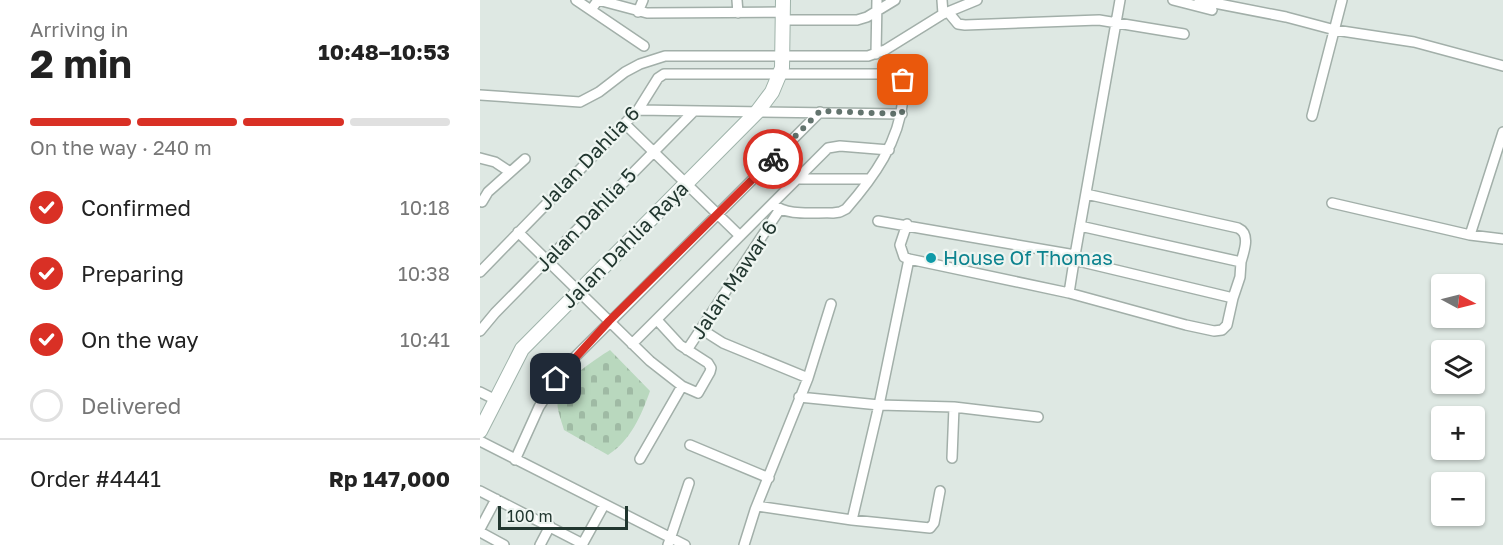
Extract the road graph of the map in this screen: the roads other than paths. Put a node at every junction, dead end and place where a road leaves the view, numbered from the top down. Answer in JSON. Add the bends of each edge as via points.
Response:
{"nodes":[{"id":1,"x":576,"y":0,"type":"edge"},
{"id":2,"x":598,"y":0,"type":"edge"},
{"id":3,"x":643,"y":0,"type":"edge"},
{"id":4,"x":738,"y":0,"type":"edge"},
{"id":5,"x":877,"y":0,"type":"edge"},
{"id":6,"x":895,"y":0,"type":"edge"},
{"id":7,"x":942,"y":0,"type":"edge"},
{"id":8,"x":977,"y":0,"type":"edge"},
{"id":9,"x":1120,"y":0,"type":"edge"},
{"id":10,"x":1173,"y":0,"type":"edge"},
{"id":11,"x":1199,"y":0,"type":"edge"},
{"id":12,"x":1342,"y":0,"type":"edge"},
{"id":13,"x":591,"y":10,"type":"junction"},
{"id":14,"x":1212,"y":10,"type":"dead end"},
{"id":15,"x":783,"y":11,"type":"edge"},
{"id":16,"x":638,"y":12,"type":"junction"},
{"id":17,"x":875,"y":12,"type":"junction"},
{"id":18,"x":738,"y":13,"type":"junction"},
{"id":19,"x":946,"y":13,"type":"junction"},
{"id":20,"x":1116,"y":22,"type":"junction"},
{"id":21,"x":1335,"y":30,"type":"junction"},
{"id":22,"x":1184,"y":34,"type":"dead end"},
{"id":23,"x":644,"y":45,"type":"dead end"},
{"id":24,"x":876,"y":54,"type":"junction"},
{"id":25,"x":782,"y":64,"type":"junction"},
{"id":26,"x":1503,"y":66,"type":"edge"},
{"id":27,"x":480,"y":94,"type":"edge"},
{"id":28,"x":638,"y":110,"type":"junction"},
{"id":29,"x":694,"y":111,"type":"junction"},
{"id":30,"x":820,"y":111,"type":"junction"},
{"id":31,"x":757,"y":112,"type":"junction"},
{"id":32,"x":902,"y":114,"type":"junction"},
{"id":33,"x":1312,"y":116,"type":"dead end"},
{"id":34,"x":625,"y":124,"type":"junction"},
{"id":35,"x":1503,"y":132,"type":"edge"},
{"id":36,"x":889,"y":150,"type":"junction"},
{"id":37,"x":653,"y":151,"type":"junction"},
{"id":38,"x":480,"y":158,"type":"edge"},
{"id":39,"x":525,"y":159,"type":"dead end"},
{"id":40,"x":510,"y":172,"type":"junction"},
{"id":41,"x":798,"y":179,"type":"junction"},
{"id":42,"x":868,"y":179,"type":"junction"},
{"id":43,"x":687,"y":183,"type":"junction"},
{"id":44,"x":484,"y":191,"type":"edge"},
{"id":45,"x":1086,"y":194,"type":"junction"},
{"id":46,"x":482,"y":202,"type":"dead end"},
{"id":47,"x":1332,"y":203,"type":"dead end"},
{"id":48,"x":777,"y":207,"type":"junction"},
{"id":49,"x":717,"y":213,"type":"junction"},
{"id":50,"x":878,"y":221,"type":"dead end"},
{"id":51,"x":906,"y":224,"type":"junction"},
{"id":52,"x":1080,"y":226,"type":"junction"},
{"id":53,"x":518,"y":232,"type":"junction"},
{"id":54,"x":1470,"y":235,"type":"junction"},
{"id":55,"x":740,"y":236,"type":"junction"},
{"id":56,"x":1503,"y":239,"type":"edge"},
{"id":57,"x":1074,"y":257,"type":"junction"},
{"id":58,"x":909,"y":259,"type":"junction"},
{"id":59,"x":547,"y":261,"type":"junction"},
{"id":60,"x":1241,"y":262,"type":"junction"},
{"id":61,"x":480,"y":272,"type":"edge"},
{"id":62,"x":580,"y":292,"type":"junction"},
{"id":63,"x":1069,"y":293,"type":"junction"},
{"id":64,"x":1233,"y":298,"type":"junction"},
{"id":65,"x":831,"y":304,"type":"dead end"},
{"id":66,"x":657,"y":320,"type":"junction"},
{"id":67,"x":609,"y":321,"type":"junction"},
{"id":68,"x":701,"y":329,"type":"junction"},
{"id":69,"x":480,"y":331,"type":"edge"},
{"id":70,"x":632,"y":344,"type":"junction"},
{"id":71,"x":687,"y":350,"type":"junction"},
{"id":72,"x":808,"y":378,"type":"junction"},
{"id":73,"x":682,"y":386,"type":"junction"},
{"id":74,"x":480,"y":392,"type":"edge"},
{"id":75,"x":799,"y":397,"type":"junction"},
{"id":76,"x":496,"y":400,"type":"junction"},
{"id":77,"x":879,"y":405,"type":"junction"},
{"id":78,"x":954,"y":407,"type":"junction"},
{"id":79,"x":1038,"y":417,"type":"dead end"},
{"id":80,"x":480,"y":431,"type":"edge"},
{"id":81,"x":480,"y":441,"type":"edge"},
{"id":82,"x":690,"y":445,"type":"dead end"},
{"id":83,"x":952,"y":458,"type":"dead end"},
{"id":84,"x":640,"y":459,"type":"dead end"},
{"id":85,"x":515,"y":460,"type":"junction"},
{"id":86,"x":769,"y":478,"type":"junction"},
{"id":87,"x":689,"y":483,"type":"dead end"},
{"id":88,"x":480,"y":491,"type":"edge"},
{"id":89,"x":940,"y":491,"type":"dead end"},
{"id":90,"x":496,"y":499,"type":"junction"},
{"id":91,"x":604,"y":505,"type":"junction"},
{"id":92,"x":757,"y":506,"type":"junction"},
{"id":93,"x":852,"y":520,"type":"junction"},
{"id":94,"x":550,"y":526,"type":"junction"},
{"id":95,"x":480,"y":531,"type":"edge"},
{"id":96,"x":669,"y":541,"type":"edge"},
{"id":97,"x":583,"y":544,"type":"edge"},
{"id":98,"x":504,"y":545,"type":"edge"},
{"id":99,"x":540,"y":545,"type":"edge"},
{"id":100,"x":685,"y":545,"type":"edge"},
{"id":101,"x":744,"y":545,"type":"edge"}],
"edges":[{"from":1,"to":13,"type":"street"},
{"from":2,"to":13,"type":"street"},
{"from":2,"to":16,"type":"street"},
{"from":3,"to":16,"type":"street"},
{"from":4,"to":18,"type":"street"},
{"from":5,"to":17,"type":"street"},
{"from":6,"to":17,"type":"street"},
{"from":7,"to":19,"type":"street"},
{"from":8,"to":19,"type":"street"},
{"from":9,"to":20,"type":"street"},
{"from":10,"to":14,"type":"street"},
{"from":11,"to":21,"type":"street"},
{"from":12,"to":21,"type":"street"},
{"from":13,"to":23,"type":"street"},
{"from":15,"to":17,"type":"street","via":[[857,20]]},
{"from":15,"to":18,"type":"street"},
{"from":15,"to":25,"type":"street"},
{"from":16,"to":18,"type":"street"},
{"from":17,"to":24,"type":"street"},
{"from":19,"to":20,"type":"street","via":[[965,25]]},
{"from":19,"to":24,"type":"street"},
{"from":20,"to":22,"type":"street"},
{"from":20,"to":45,"type":"street"},
{"from":21,"to":26,"type":"street","via":[[1414,42]]},
{"from":21,"to":33,"type":"street"},
{"from":24,"to":25,"type":"street"},
{"from":25,"to":27,"type":"street","via":[[665,56],[625,72],[580,102]]},
{"from":25,"to":28,"type":"street","name":"Jalan Dahlia 6","via":[[664,74]]},
{"from":25,"to":31,"type":"street","name":"Jalan Dahlia Raya","via":[[772,92]]},
{"from":25,"to":32,"type":"street","via":[[897,74],[904,87]]},
{"from":28,"to":29,"type":"street"},
{"from":28,"to":34,"type":"street","name":"Jalan Dahlia 6"},
{"from":29,"to":31,"type":"street"},
{"from":29,"to":37,"type":"street","name":"Jalan Dahlia 5"},
{"from":30,"to":31,"type":"street"},
{"from":30,"to":32,"type":"street"},
{"from":30,"to":49,"type":"street"},
{"from":31,"to":43,"type":"street","name":"Jalan Dahlia Raya"},
{"from":32,"to":36,"type":"street"},
{"from":34,"to":37,"type":"street"},
{"from":34,"to":53,"type":"street","name":"Jalan Dahlia 6"},
{"from":35,"to":54,"type":"street"},
{"from":36,"to":41,"type":"street","via":[[831,146]]},
{"from":36,"to":42,"type":"street"},
{"from":37,"to":43,"type":"street"},
{"from":37,"to":59,"type":"street","name":"Jalan Dahlia 5"},
{"from":38,"to":40,"type":"street"},
{"from":39,"to":40,"type":"street"},
{"from":40,"to":44,"type":"street"},
{"from":41,"to":42,"type":"street"},
{"from":41,"to":48,"type":"street"},
{"from":42,"to":48,"type":"street","via":[[840,212]]},
{"from":43,"to":49,"type":"street"},
{"from":43,"to":62,"type":"street","name":"Jalan Dahlia Raya"},
{"from":44,"to":46,"type":"street"},
{"from":45,"to":52,"type":"street"},
{"from":45,"to":60,"type":"street","via":[[1243,230],[1246,236]]},
{"from":47,"to":54,"type":"street"},
{"from":48,"to":55,"type":"street"},
{"from":48,"to":68,"type":"street","name":"Jalan Mawar 6"},
{"from":49,"to":55,"type":"street"},
{"from":49,"to":67,"type":"street"},
{"from":50,"to":51,"type":"street"},
{"from":51,"to":57,"type":"street"},
{"from":51,"to":58,"type":"street","via":[[900,245],[904,257]]},
{"from":52,"to":57,"type":"street"},
{"from":52,"to":60,"type":"street"},
{"from":53,"to":59,"type":"street"},
{"from":53,"to":61,"type":"street","name":"Jalan Dahlia 6"},
{"from":54,"to":56,"type":"street"},
{"from":55,"to":66,"type":"street"},
{"from":57,"to":63,"type":"street"},
{"from":57,"to":64,"type":"street"},
{"from":58,"to":63,"type":"street"},
{"from":58,"to":77,"type":"street"},
{"from":59,"to":62,"type":"street"},
{"from":59,"to":69,"type":"street","name":"Jalan Dahlia 5"},
{"from":60,"to":64,"type":"street"},
{"from":62,"to":67,"type":"street"},
{"from":62,"to":76,"type":"street","name":"Jalan Dahlia Raya","via":[[522,349]]},
{"from":63,"to":64,"type":"street","via":[[1214,330],[1227,325]]},
{"from":65,"to":72,"type":"street"},
{"from":66,"to":70,"type":"street"},
{"from":66,"to":71,"type":"street"},
{"from":67,"to":70,"type":"street"},
{"from":67,"to":85,"type":"street","via":[[556,379]]},
{"from":68,"to":71,"type":"street","name":"Jalan Mawar 6"},
{"from":68,"to":72,"type":"street","via":[[723,343]]},
{"from":70,"to":73,"type":"street"},
{"from":71,"to":73,"type":"street","via":[[711,368],[698,393]]},
{"from":72,"to":75,"type":"street"},
{"from":73,"to":84,"type":"street"},
{"from":74,"to":76,"type":"street"},
{"from":75,"to":77,"type":"street"},
{"from":75,"to":86,"type":"street"},
{"from":76,"to":80,"type":"street","name":"Jalan Dahlia Raya"},
{"from":77,"to":78,"type":"street"},
{"from":77,"to":93,"type":"street"},
{"from":78,"to":79,"type":"street"},
{"from":78,"to":83,"type":"street"},
{"from":81,"to":85,"type":"street"},
{"from":82,"to":86,"type":"street"},
{"from":85,"to":91,"type":"street"},
{"from":86,"to":92,"type":"street"},
{"from":87,"to":96,"type":"street"},
{"from":88,"to":90,"type":"street"},
{"from":89,"to":93,"type":"street","via":[[930,528]]},
{"from":90,"to":94,"type":"street"},
{"from":90,"to":95,"type":"street"},
{"from":91,"to":96,"type":"street"},
{"from":91,"to":97,"type":"street"},
{"from":92,"to":93,"type":"street"},
{"from":92,"to":101,"type":"street"},
{"from":94,"to":97,"type":"street"},
{"from":94,"to":99,"type":"street"},
{"from":95,"to":98,"type":"street"},
{"from":96,"to":100,"type":"street"}]}
